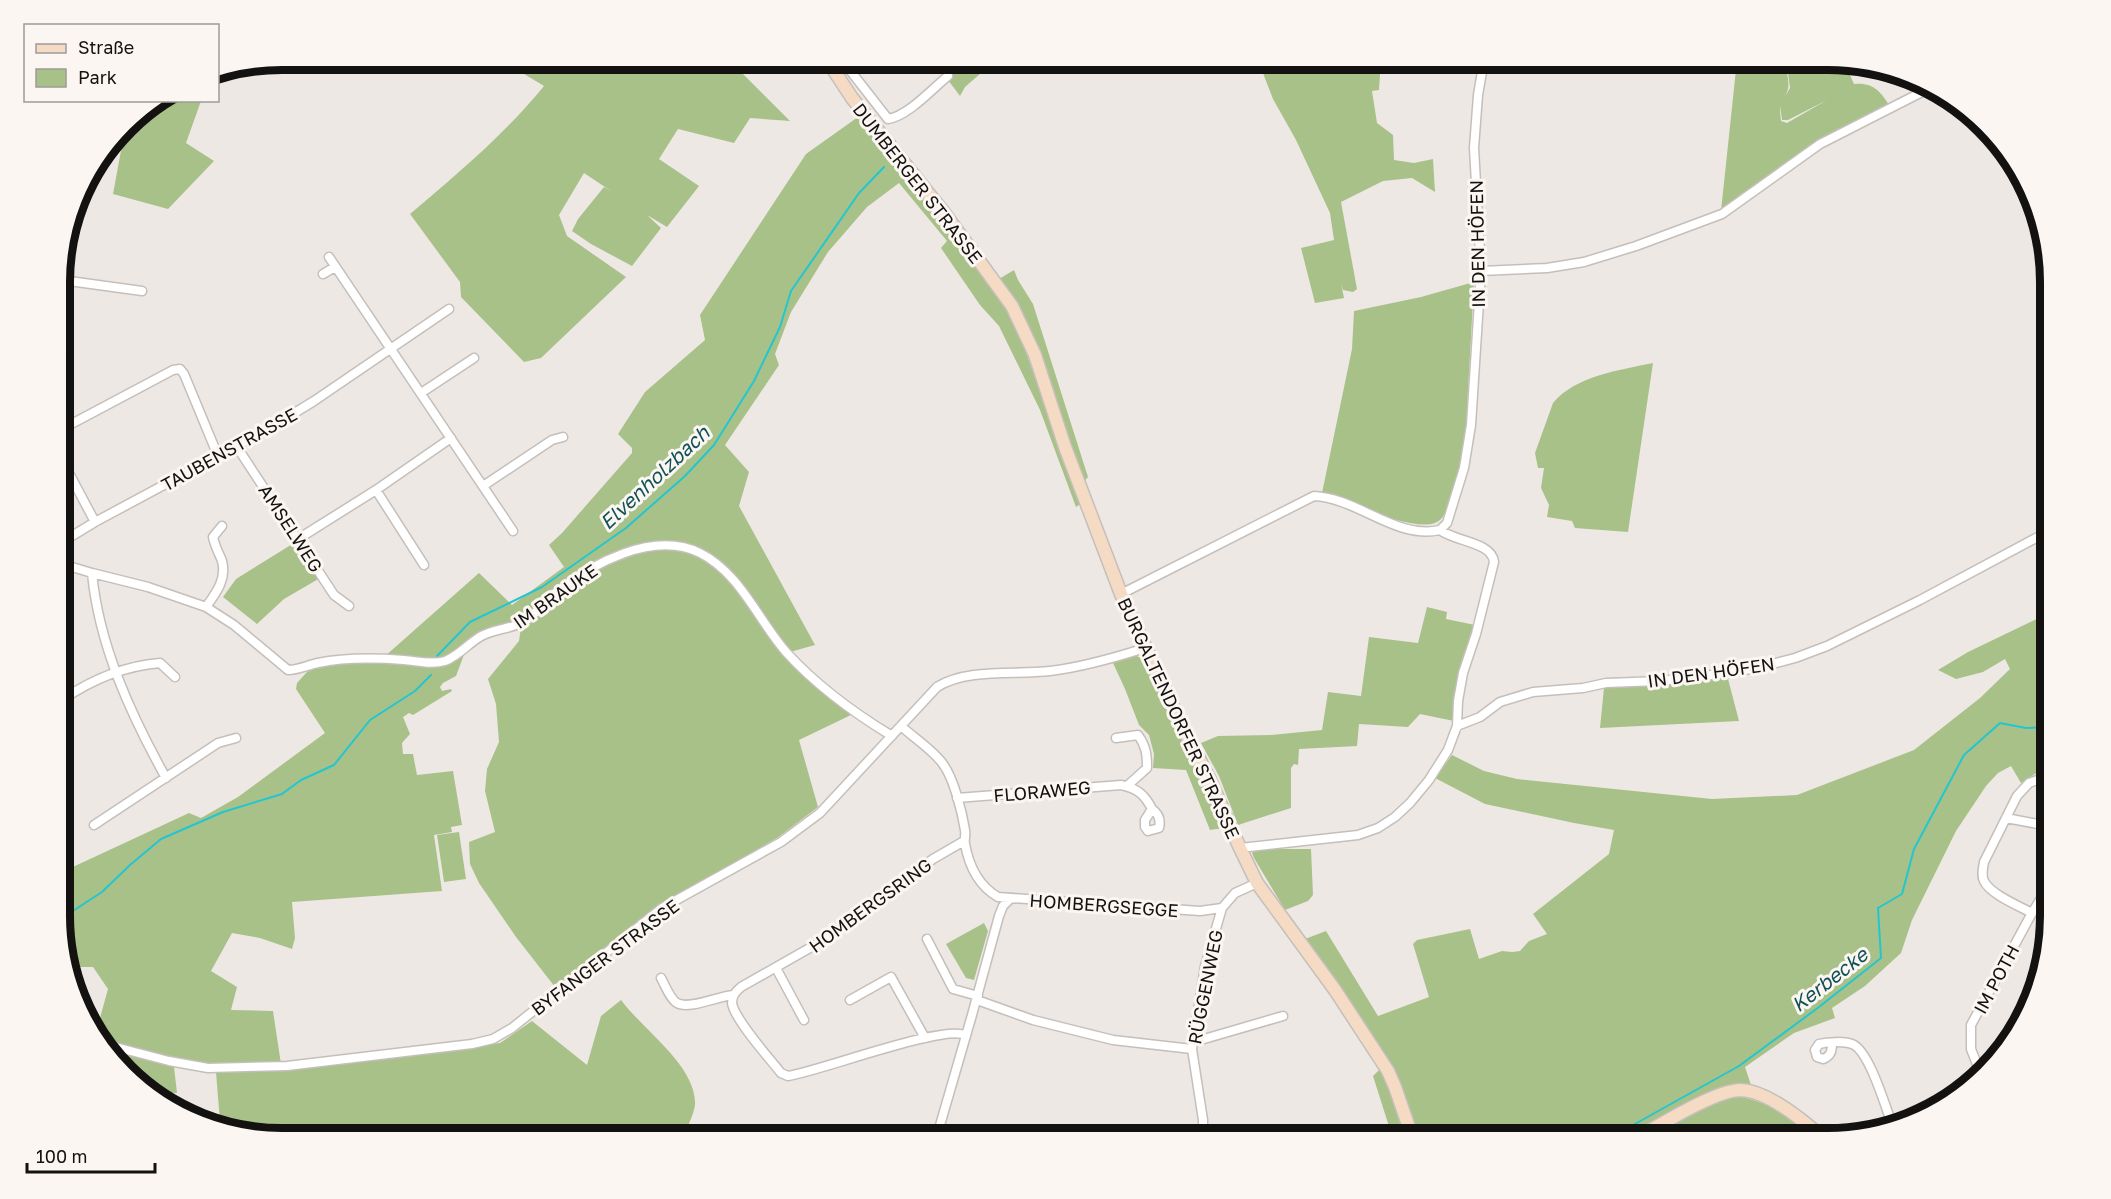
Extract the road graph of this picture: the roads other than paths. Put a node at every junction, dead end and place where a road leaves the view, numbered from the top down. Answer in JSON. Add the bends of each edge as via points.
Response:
{"nodes":[{"id":1,"x":1482,"y":70,"type":"edge"},
{"id":2,"x":834,"y":71,"type":"edge"},
{"id":3,"x":850,"y":71,"type":"edge"},
{"id":4,"x":948,"y":75,"type":"dead end"},
{"id":5,"x":1922,"y":92,"type":"dead end"},
{"id":6,"x":329,"y":257,"type":"dead end"},
{"id":7,"x":335,"y":267,"type":"junction"},
{"id":8,"x":1481,"y":271,"type":"junction"},
{"id":9,"x":323,"y":274,"type":"dead end"},
{"id":10,"x":989,"y":276,"type":"joint"},
{"id":11,"x":70,"y":281,"type":"edge"},
{"id":12,"x":142,"y":291,"type":"dead end"},
{"id":13,"x":449,"y":309,"type":"dead end"},
{"id":14,"x":392,"y":348,"type":"junction"},
{"id":15,"x":474,"y":358,"type":"dead end"},
{"id":16,"x":421,"y":393,"type":"junction"},
{"id":17,"x":70,"y":425,"type":"edge"},
{"id":18,"x":563,"y":437,"type":"dead end"},
{"id":19,"x":451,"y":438,"type":"junction"},
{"id":20,"x":237,"y":447,"type":"junction"},
{"id":21,"x":218,"y":456,"type":"junction"},
{"id":22,"x":70,"y":475,"type":"edge"},
{"id":23,"x":483,"y":486,"type":"junction"},
{"id":24,"x":376,"y":490,"type":"junction"},
{"id":25,"x":95,"y":522,"type":"junction"},
{"id":26,"x":222,"y":526,"type":"dead end"},
{"id":27,"x":1440,"y":530,"type":"junction"},
{"id":28,"x":513,"y":531,"type":"dead end"},
{"id":29,"x":2040,"y":535,"type":"edge"},
{"id":30,"x":70,"y":537,"type":"edge"},
{"id":31,"x":298,"y":539,"type":"junction"},
{"id":32,"x":423,"y":565,"type":"dead end"},
{"id":33,"x":70,"y":566,"type":"edge"},
{"id":34,"x":92,"y":573,"type":"junction"},
{"id":35,"x":1121,"y":594,"type":"junction"},
{"id":36,"x":349,"y":606,"type":"dead end"},
{"id":37,"x":206,"y":607,"type":"junction"},
{"id":38,"x":1145,"y":648,"type":"junction"},
{"id":39,"x":116,"y":672,"type":"junction"},
{"id":40,"x":175,"y":677,"type":"dead end"},
{"id":41,"x":70,"y":695,"type":"edge"},
{"id":42,"x":901,"y":726,"type":"junction"},
{"id":43,"x":1457,"y":726,"type":"junction"},
{"id":44,"x":892,"y":736,"type":"junction"},
{"id":45,"x":236,"y":738,"type":"dead end"},
{"id":46,"x":1116,"y":738,"type":"dead end"},
{"id":47,"x":166,"y":778,"type":"junction"},
{"id":48,"x":2040,"y":779,"type":"edge"},
{"id":49,"x":1127,"y":786,"type":"junction"},
{"id":50,"x":957,"y":798,"type":"junction"},
{"id":51,"x":1152,"y":809,"type":"dead end"},
{"id":52,"x":2006,"y":818,"type":"junction"},
{"id":53,"x":2040,"y":824,"type":"edge"},
{"id":54,"x":94,"y":825,"type":"dead end"},
{"id":55,"x":964,"y":841,"type":"junction"},
{"id":56,"x":1240,"y":848,"type":"junction"},
{"id":57,"x":1257,"y":884,"type":"junction"},
{"id":58,"x":1010,"y":899,"type":"junction"},
{"id":59,"x":2040,"y":900,"type":"edge"},
{"id":60,"x":1222,"y":908,"type":"junction"},
{"id":61,"x":2032,"y":913,"type":"junction"},
{"id":62,"x":927,"y":939,"type":"dead end"},
{"id":63,"x":776,"y":968,"type":"junction"},
{"id":64,"x":661,"y":978,"type":"dead end"},
{"id":65,"x":734,"y":994,"type":"junction"},
{"id":66,"x":977,"y":998,"type":"junction"},
{"id":67,"x":850,"y":1000,"type":"dead end"},
{"id":68,"x":1283,"y":1016,"type":"dead end"},
{"id":69,"x":804,"y":1020,"type":"dead end"},
{"id":70,"x":966,"y":1036,"type":"junction"},
{"id":71,"x":925,"y":1038,"type":"junction"},
{"id":72,"x":1194,"y":1040,"type":"junction"},
{"id":73,"x":1832,"y":1043,"type":"dead end"},
{"id":74,"x":115,"y":1047,"type":"edge"},
{"id":75,"x":1192,"y":1049,"type":"junction"},
{"id":76,"x":1978,"y":1068,"type":"edge"},
{"id":77,"x":1890,"y":1119,"type":"edge"},
{"id":78,"x":942,"y":1128,"type":"edge"},
{"id":79,"x":1203,"y":1128,"type":"edge"},
{"id":80,"x":1409,"y":1128,"type":"edge"},
{"id":81,"x":1656,"y":1128,"type":"edge"},
{"id":82,"x":1812,"y":1128,"type":"edge"}],
"edges":[{"from":1,"to":8,"type":"street","name":"IN DEN HÖFEN","via":[[1474,148]]},
{"from":2,"to":10,"type":"main road","name":"DUMBERGER STRASSE"},
{"from":3,"to":4,"type":"street","name":"DUMBERGER STRASSE","via":[[888,119],[908,110]]},
{"from":5,"to":8,"type":"street","via":[[1820,144],[1722,214],[1584,262]]},
{"from":6,"to":7,"type":"street"},
{"from":7,"to":9,"type":"street"},
{"from":7,"to":14,"type":"street"},
{"from":8,"to":27,"type":"street","name":"IN DEN HÖFEN","via":[[1468,447],[1447,524]]},
{"from":10,"to":35,"type":"main road","name":"BURGALTENDORFER STRASSE","via":[[1012,306],[1025,332]]},
{"from":11,"to":12,"type":"street"},
{"from":13,"to":14,"type":"street","name":"TAUBENSTRASSE"},
{"from":14,"to":16,"type":"street"},
{"from":14,"to":20,"type":"street","name":"TAUBENSTRASSE"},
{"from":15,"to":16,"type":"street"},
{"from":16,"to":19,"type":"street"},
{"from":17,"to":21,"type":"street","via":[[180,369]]},
{"from":18,"to":23,"type":"street","via":[[552,440]]},
{"from":19,"to":23,"type":"street"},
{"from":19,"to":24,"type":"street"},
{"from":20,"to":21,"type":"street","name":"TAUBENSTRASSE"},
{"from":20,"to":31,"type":"street","name":"AMSELWEG"},
{"from":21,"to":25,"type":"street","name":"TAUBENSTRASSE"},
{"from":22,"to":25,"type":"street"},
{"from":23,"to":28,"type":"street"},
{"from":24,"to":31,"type":"street"},
{"from":24,"to":32,"type":"street"},
{"from":25,"to":30,"type":"street","name":"TAUBENSTRASSE"},
{"from":26,"to":37,"type":"street","via":[[213,537],[222,561],[222,583]]},
{"from":27,"to":35,"type":"street","via":[[1422,532],[1314,496]]},
{"from":27,"to":43,"type":"street","via":[[1489,550],[1494,562],[1462,672]]},
{"from":29,"to":43,"type":"street","name":"IN DEN HÖFEN","via":[[1920,600],[1795,658],[1728,673],[1533,692],[1500,702],[1480,717]]},
{"from":31,"to":36,"type":"street","name":"AMSELWEG","via":[[334,595]]},
{"from":33,"to":34,"type":"street","name":"IM BRAUKE"},
{"from":34,"to":37,"type":"street","name":"IM BRAUKE"},
{"from":34,"to":39,"type":"street","via":[[96,606]]},
{"from":35,"to":38,"type":"main road","name":"BURGALTENDORFER STRASSE"},
{"from":37,"to":44,"type":"street","name":"IM BRAUKE","via":[[288,670],[340,660],[434,663],[454,657],[486,633],[523,622],[591,567],[623,553],[661,546],[689,548],[725,571],[784,650],[805,671],[853,711]]},
{"from":38,"to":42,"type":"street","name":"BYFANGER STRASSE","via":[[1086,665],[1028,674],[962,676],[937,687]]},
{"from":38,"to":56,"type":"main road","name":"BURGALTENDORFER STRASSE"},
{"from":39,"to":40,"type":"street","via":[[160,663]]},
{"from":39,"to":41,"type":"street"},
{"from":39,"to":47,"type":"street"},
{"from":42,"to":44,"type":"street","name":"BYFANGER STRASSE"},
{"from":42,"to":50,"type":"street","via":[[943,764]]},
{"from":43,"to":56,"type":"street","via":[[1448,750],[1429,780],[1410,803],[1378,828],[1358,835]]},
{"from":44,"to":74,"type":"street","name":"BYFANGER STRASSE","via":[[820,813],[781,842],[662,908],[493,1039],[287,1066],[208,1068]]},
{"from":45,"to":47,"type":"street","via":[[218,743]]},
{"from":46,"to":49,"type":"street","via":[[1138,735],[1148,755],[1147,768]]},
{"from":47,"to":54,"type":"street"},
{"from":48,"to":52,"type":"street","via":[[2029,783],[2017,796]]},
{"from":49,"to":50,"type":"street","name":"FLORAWEG"},
{"from":49,"to":51,"type":"street","via":[[1147,798]]},
{"from":50,"to":55,"type":"street","via":[[966,832]]},
{"from":52,"to":53,"type":"street"},
{"from":52,"to":61,"type":"street","via":[[1982,874],[1992,891]]},
{"from":55,"to":58,"type":"street","via":[[982,885],[998,897]]},
{"from":55,"to":63,"type":"street","name":"HOMBERGSRING","via":[[933,859],[822,941]]},
{"from":56,"to":57,"type":"main road","name":"BURGALTENDORFER STRASSE"},
{"from":57,"to":60,"type":"street","via":[[1235,893]]},
{"from":57,"to":80,"type":"main road","name":"BURGALTENDORFER STRASSE","via":[[1376,1052],[1395,1087]]},
{"from":58,"to":60,"type":"street","name":"HOMBERGSEGGE","via":[[1200,911]]},
{"from":58,"to":66,"type":"street","name":"HOMBERGSEGGE","via":[[999,916]]},
{"from":59,"to":61,"type":"street","name":"IM POTH"},
{"from":60,"to":72,"type":"street","name":"RÜGGENWEG","via":[[1204,975]]},
{"from":61,"to":76,"type":"street","name":"IM POTH","via":[[1971,1025],[1971,1049]]},
{"from":62,"to":66,"type":"street","via":[[952,989]]},
{"from":63,"to":65,"type":"street","name":"HOMBERGSRING"},
{"from":63,"to":69,"type":"street"},
{"from":64,"to":65,"type":"street","name":"HOMBERGSRING","via":[[680,1004]]},
{"from":65,"to":71,"type":"street","via":[[732,1004],[738,1016],[784,1075]]},
{"from":66,"to":70,"type":"street","name":"HOMBERGSEGGE"},
{"from":66,"to":75,"type":"street","via":[[1033,1020],[1105,1038]]},
{"from":67,"to":71,"type":"street","via":[[891,977]]},
{"from":68,"to":72,"type":"street"},
{"from":70,"to":71,"type":"street","via":[[956,1032]]},
{"from":70,"to":78,"type":"street","name":"HOMBERGSEGGE"},
{"from":72,"to":75,"type":"street","name":"RÜGGENWEG"},
{"from":73,"to":77,"type":"street","via":[[1852,1044],[1863,1053]]},
{"from":75,"to":79,"type":"street","name":"RÜGGENWEG"},
{"from":81,"to":82,"type":"main road","via":[[1723,1093],[1741,1090],[1767,1098]]}]}
